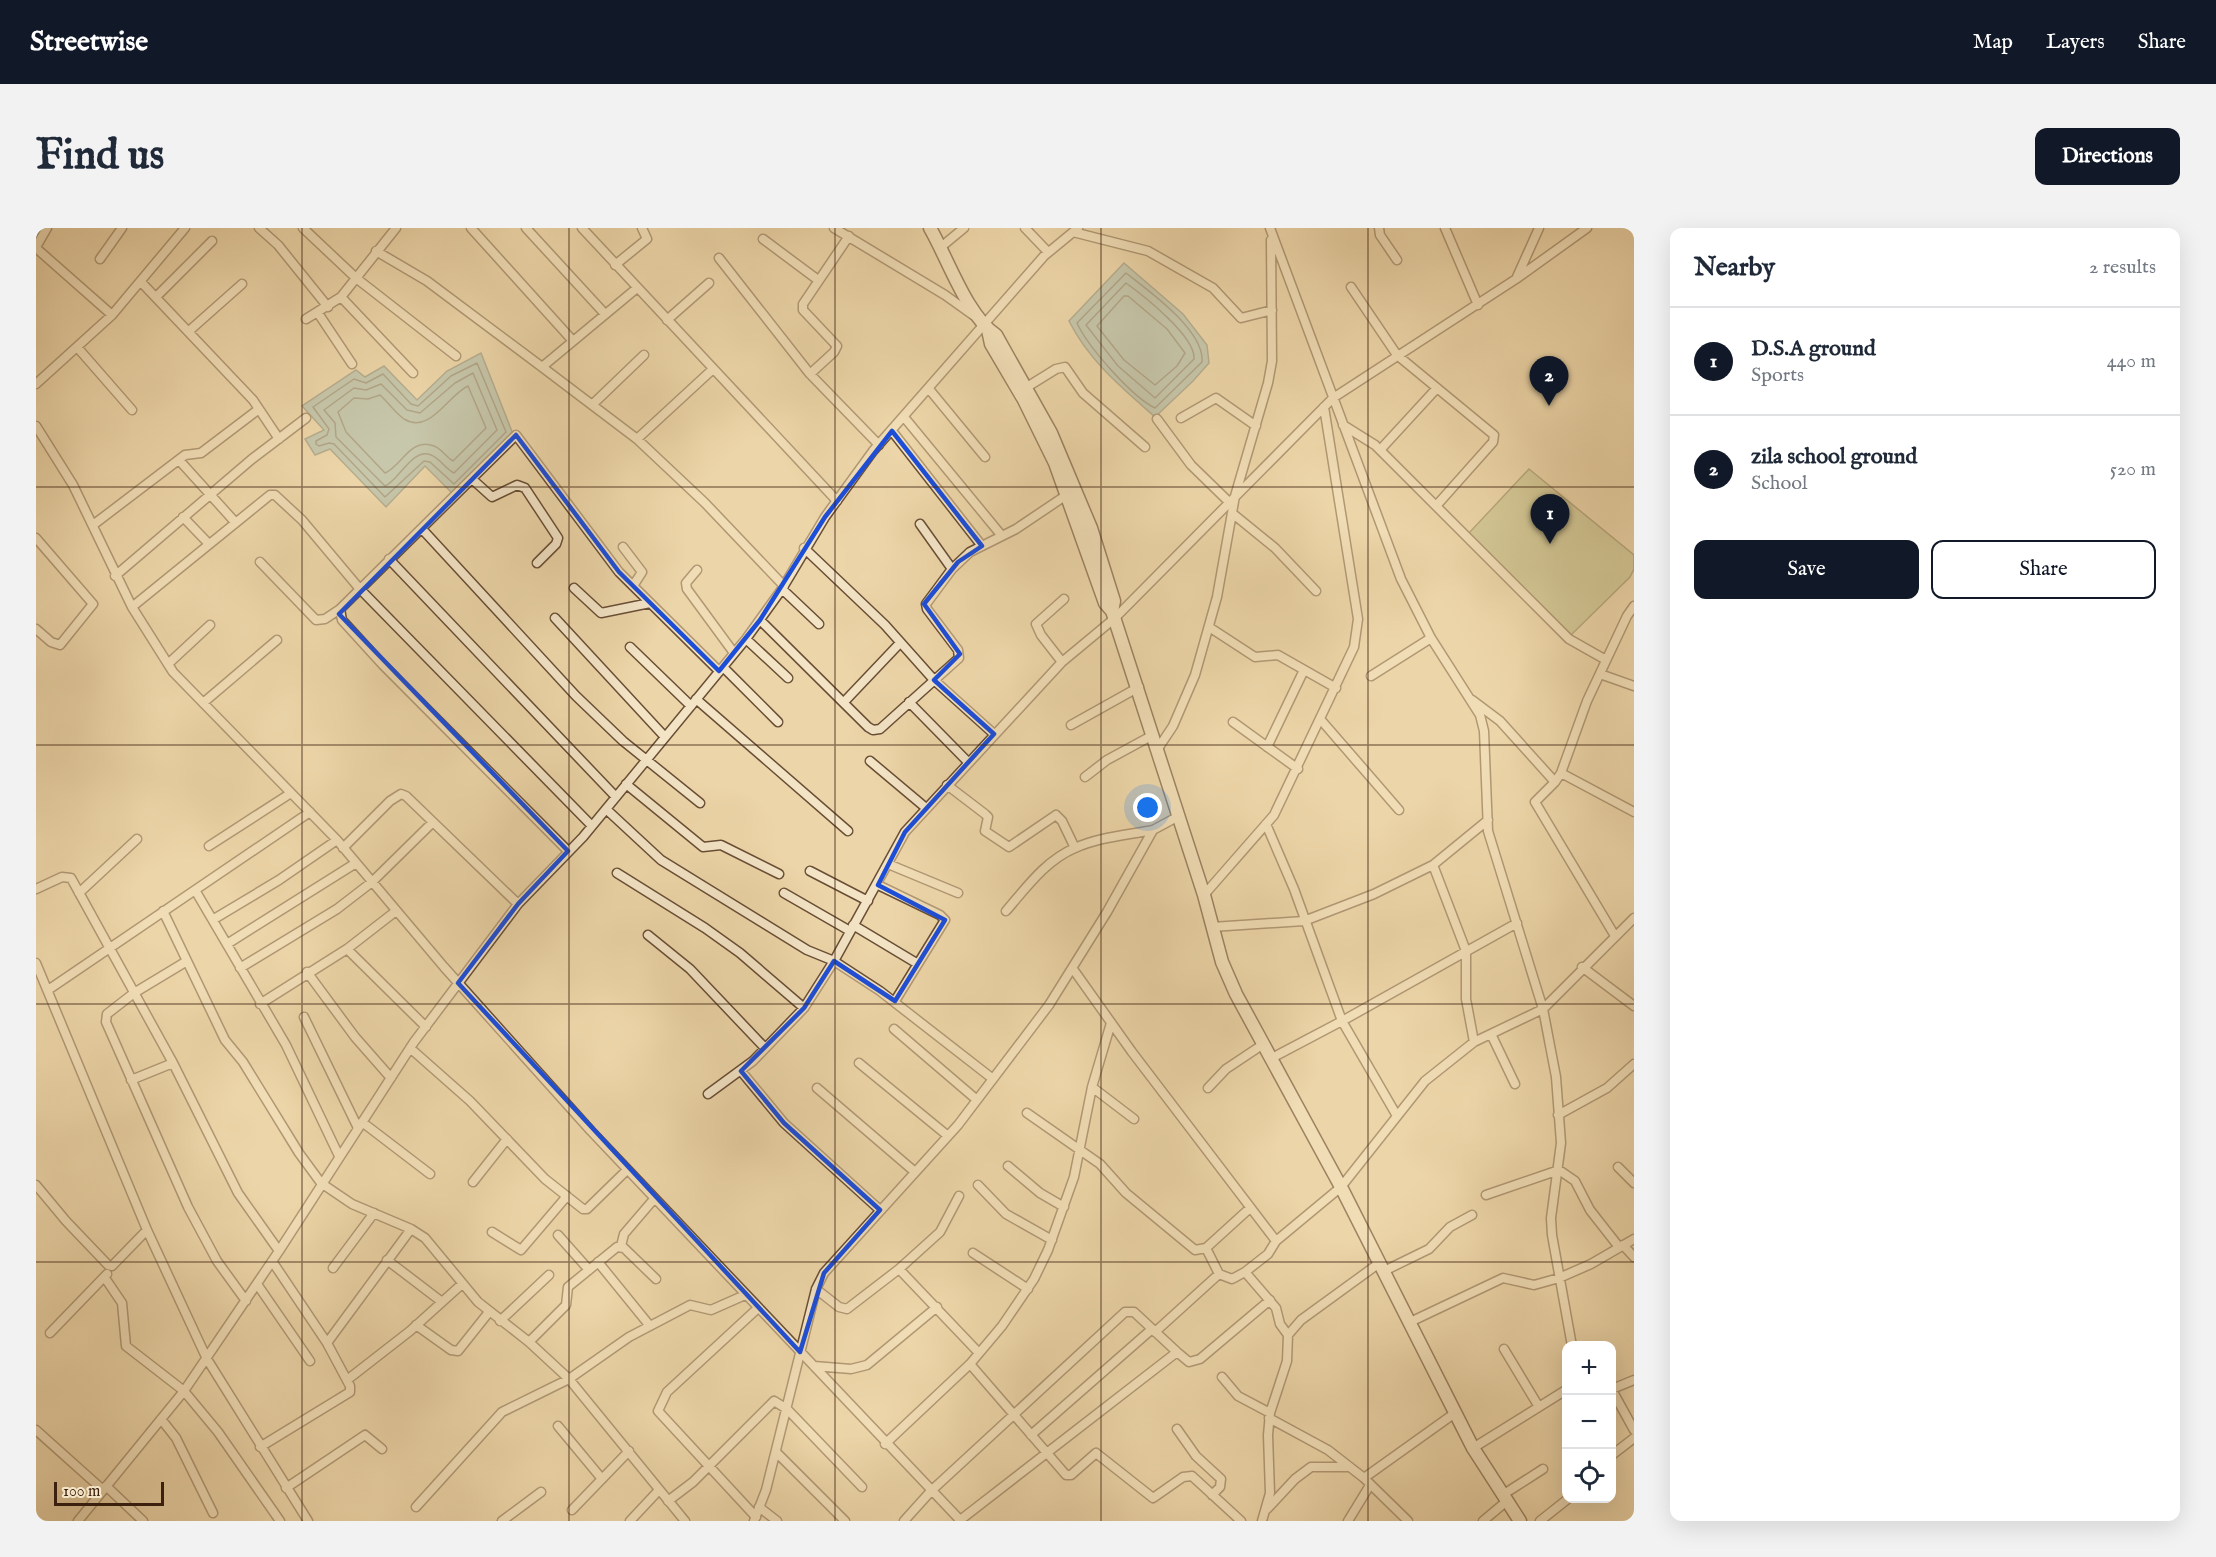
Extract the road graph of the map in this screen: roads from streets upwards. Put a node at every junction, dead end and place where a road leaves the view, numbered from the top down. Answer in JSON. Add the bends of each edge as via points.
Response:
{"nodes":[{"id":1,"x":47,"y":228,"type":"edge"},
{"id":2,"x":122,"y":228,"type":"edge"},
{"id":3,"x":185,"y":228,"type":"edge"},
{"id":4,"x":259,"y":228,"type":"edge"},
{"id":5,"x":303,"y":228,"type":"edge"},
{"id":6,"x":396,"y":228,"type":"edge"},
{"id":7,"x":471,"y":228,"type":"edge"},
{"id":8,"x":526,"y":228,"type":"edge"},
{"id":9,"x":582,"y":228,"type":"edge"},
{"id":10,"x":642,"y":228,"type":"edge"},
{"id":11,"x":834,"y":228,"type":"edge"},
{"id":12,"x":930,"y":228,"type":"edge"},
{"id":13,"x":964,"y":228,"type":"edge"},
{"id":14,"x":1025,"y":228,"type":"edge"},
{"id":15,"x":1379,"y":228,"type":"edge"},
{"id":16,"x":1445,"y":228,"type":"edge"},
{"id":17,"x":1539,"y":228,"type":"edge"},
{"id":18,"x":1587,"y":228,"type":"edge"},
{"id":19,"x":1075,"y":230,"type":"edge"},
{"id":20,"x":1270,"y":231,"type":"edge"},
{"id":21,"x":849,"y":236,"type":"junction"},
{"id":22,"x":763,"y":239,"type":"dead end"},
{"id":23,"x":212,"y":241,"type":"dead end"},
{"id":24,"x":941,"y":247,"type":"junction"},
{"id":25,"x":36,"y":248,"type":"edge"},
{"id":26,"x":376,"y":250,"type":"junction"},
{"id":27,"x":1048,"y":252,"type":"junction"},
{"id":28,"x":719,"y":258,"type":"dead end"},
{"id":29,"x":100,"y":259,"type":"dead end"},
{"id":30,"x":1397,"y":260,"type":"dead end"},
{"id":31,"x":615,"y":265,"type":"junction"},
{"id":32,"x":356,"y":278,"type":"junction"},
{"id":33,"x":1516,"y":279,"type":"junction"},
{"id":34,"x":818,"y":280,"type":"junction"},
{"id":35,"x":142,"y":283,"type":"junction"},
{"id":36,"x":709,"y":283,"type":"dead end"},
{"id":37,"x":242,"y":284,"type":"dead end"},
{"id":38,"x":1351,"y":287,"type":"dead end"},
{"id":39,"x":637,"y":288,"type":"junction"},
{"id":40,"x":156,"y":297,"type":"junction"},
{"id":41,"x":341,"y":297,"type":"junction"},
{"id":42,"x":1478,"y":305,"type":"junction"},
{"id":43,"x":328,"y":307,"type":"junction"},
{"id":44,"x":1272,"y":310,"type":"junction"},
{"id":45,"x":318,"y":313,"type":"junction"},
{"id":46,"x":605,"y":314,"type":"junction"},
{"id":47,"x":112,"y":315,"type":"junction"},
{"id":48,"x":306,"y":318,"type":"dead end"},
{"id":49,"x":667,"y":320,"type":"junction"},
{"id":50,"x":986,"y":327,"type":"junction"},
{"id":51,"x":189,"y":331,"type":"junction"},
{"id":52,"x":573,"y":341,"type":"junction"},
{"id":53,"x":76,"y":346,"type":"junction"},
{"id":54,"x":644,"y":355,"type":"dead end"},
{"id":55,"x":1397,"y":355,"type":"junction"},
{"id":56,"x":456,"y":356,"type":"dead end"},
{"id":57,"x":352,"y":364,"type":"dead end"},
{"id":58,"x":542,"y":367,"type":"junction"},
{"id":59,"x":713,"y":369,"type":"junction"},
{"id":60,"x":413,"y":373,"type":"dead end"},
{"id":61,"x":810,"y":374,"type":"junction"},
{"id":62,"x":36,"y":384,"type":"edge"},
{"id":63,"x":1027,"y":387,"type":"junction"},
{"id":64,"x":1437,"y":388,"type":"junction"},
{"id":65,"x":929,"y":389,"type":"junction"},
{"id":66,"x":1333,"y":398,"type":"junction"},
{"id":67,"x":592,"y":404,"type":"junction"},
{"id":68,"x":1324,"y":407,"type":"junction"},
{"id":69,"x":259,"y":409,"type":"junction"},
{"id":70,"x":132,"y":410,"type":"dead end"},
{"id":71,"x":904,"y":417,"type":"junction"},
{"id":72,"x":306,"y":418,"type":"dead end"},
{"id":73,"x":1181,"y":418,"type":"dead end"},
{"id":74,"x":1157,"y":419,"type":"dead end"},
{"id":75,"x":1343,"y":425,"type":"junction"},
{"id":76,"x":36,"y":426,"type":"edge"},
{"id":77,"x":1257,"y":426,"type":"junction"},
{"id":78,"x":892,"y":431,"type":"junction"},
{"id":79,"x":279,"y":439,"type":"junction"},
{"id":80,"x":637,"y":439,"type":"junction"},
{"id":81,"x":879,"y":445,"type":"junction"},
{"id":82,"x":1145,"y":447,"type":"dead end"},
{"id":83,"x":1380,"y":450,"type":"junction"},
{"id":84,"x":985,"y":457,"type":"dead end"},
{"id":85,"x":179,"y":460,"type":"junction"},
{"id":86,"x":472,"y":478,"type":"junction"},
{"id":87,"x":210,"y":494,"type":"junction"},
{"id":88,"x":1068,"y":494,"type":"junction"},
{"id":89,"x":1232,"y":499,"type":"junction"},
{"id":90,"x":837,"y":501,"type":"junction"},
{"id":91,"x":1436,"y":506,"type":"junction"},
{"id":92,"x":1232,"y":513,"type":"junction"},
{"id":93,"x":183,"y":517,"type":"junction"},
{"id":94,"x":235,"y":522,"type":"junction"},
{"id":95,"x":920,"y":524,"type":"dead end"},
{"id":96,"x":93,"y":525,"type":"junction"},
{"id":97,"x":423,"y":530,"type":"junction"},
{"id":98,"x":1002,"y":536,"type":"junction"},
{"id":99,"x":36,"y":538,"type":"edge"},
{"id":100,"x":209,"y":544,"type":"junction"},
{"id":101,"x":982,"y":546,"type":"junction"},
{"id":102,"x":622,"y":548,"type":"dead end"},
{"id":103,"x":804,"y":548,"type":"junction"},
{"id":104,"x":389,"y":559,"type":"junction"},
{"id":105,"x":260,"y":562,"type":"dead end"},
{"id":106,"x":537,"y":563,"type":"dead end"},
{"id":107,"x":952,"y":569,"type":"junction"},
{"id":108,"x":697,"y":570,"type":"dead end"},
{"id":109,"x":115,"y":576,"type":"junction"},
{"id":110,"x":633,"y":586,"type":"junction"},
{"id":111,"x":783,"y":587,"type":"junction"},
{"id":112,"x":359,"y":588,"type":"junction"},
{"id":113,"x":574,"y":588,"type":"dead end"},
{"id":114,"x":1316,"y":591,"type":"dead end"},
{"id":115,"x":1064,"y":599,"type":"dead end"},
{"id":116,"x":650,"y":603,"type":"junction"},
{"id":117,"x":1634,"y":606,"type":"edge"},
{"id":118,"x":132,"y":607,"type":"junction"},
{"id":119,"x":340,"y":609,"type":"junction"},
{"id":120,"x":1114,"y":614,"type":"junction"},
{"id":121,"x":555,"y":618,"type":"dead end"},
{"id":122,"x":760,"y":620,"type":"junction"},
{"id":123,"x":1624,"y":621,"type":"junction"},
{"id":124,"x":819,"y":624,"type":"dead end"},
{"id":125,"x":210,"y":625,"type":"dead end"},
{"id":126,"x":1634,"y":625,"type":"edge"},
{"id":127,"x":1209,"y":627,"type":"junction"},
{"id":128,"x":36,"y":629,"type":"edge"},
{"id":129,"x":1431,"y":638,"type":"junction"},
{"id":130,"x":746,"y":639,"type":"junction"},
{"id":131,"x":277,"y":640,"type":"dead end"},
{"id":132,"x":900,"y":643,"type":"junction"},
{"id":133,"x":630,"y":647,"type":"dead end"},
{"id":134,"x":734,"y":653,"type":"junction"},
{"id":135,"x":1606,"y":660,"type":"junction"},
{"id":136,"x":1062,"y":662,"type":"junction"},
{"id":137,"x":168,"y":664,"type":"junction"},
{"id":138,"x":721,"y":669,"type":"junction"},
{"id":139,"x":1304,"y":670,"type":"junction"},
{"id":140,"x":1600,"y":674,"type":"junction"},
{"id":141,"x":1371,"y":676,"type":"dead end"},
{"id":142,"x":789,"y":678,"type":"dead end"},
{"id":143,"x":934,"y":680,"type":"junction"},
{"id":144,"x":1634,"y":686,"type":"edge"},
{"id":145,"x":1139,"y":687,"type":"junction"},
{"id":146,"x":1336,"y":688,"type":"junction"},
{"id":147,"x":1469,"y":698,"type":"junction"},
{"id":148,"x":844,"y":702,"type":"junction"},
{"id":149,"x":909,"y":702,"type":"junction"},
{"id":150,"x":203,"y":703,"type":"junction"},
{"id":151,"x":693,"y":703,"type":"junction"},
{"id":152,"x":1320,"y":720,"type":"junction"},
{"id":153,"x":778,"y":722,"type":"dead end"},
{"id":154,"x":1233,"y":722,"type":"dead end"},
{"id":155,"x":1071,"y":725,"type":"dead end"},
{"id":156,"x":994,"y":734,"type":"junction"},
{"id":157,"x":1153,"y":735,"type":"junction"},
{"id":158,"x":665,"y":737,"type":"junction"},
{"id":159,"x":1267,"y":747,"type":"junction"},
{"id":160,"x":1157,"y":750,"type":"junction"},
{"id":161,"x":647,"y":759,"type":"junction"},
{"id":162,"x":870,"y":761,"type":"dead end"},
{"id":163,"x":968,"y":762,"type":"junction"},
{"id":164,"x":1298,"y":769,"type":"junction"},
{"id":165,"x":1561,"y":772,"type":"junction"},
{"id":166,"x":1085,"y":777,"type":"dead end"},
{"id":167,"x":1555,"y":782,"type":"junction"},
{"id":168,"x":626,"y":784,"type":"junction"},
{"id":169,"x":947,"y":785,"type":"junction"},
{"id":170,"x":291,"y":793,"type":"junction"},
{"id":171,"x":616,"y":797,"type":"junction"},
{"id":172,"x":700,"y":803,"type":"dead end"},
{"id":173,"x":926,"y":808,"type":"junction"},
{"id":174,"x":606,"y":809,"type":"junction"},
{"id":175,"x":1399,"y":810,"type":"dead end"},
{"id":176,"x":310,"y":812,"type":"junction"},
{"id":177,"x":1634,"y":812,"type":"edge"},
{"id":178,"x":1179,"y":816,"type":"junction"},
{"id":179,"x":1488,"y":820,"type":"junction"},
{"id":180,"x":434,"y":822,"type":"junction"},
{"id":181,"x":1266,"y":824,"type":"junction"},
{"id":182,"x":592,"y":826,"type":"junction"},
{"id":183,"x":1153,"y":830,"type":"junction"},
{"id":184,"x":848,"y":831,"type":"dead end"},
{"id":185,"x":137,"y":839,"type":"dead end"},
{"id":186,"x":337,"y":840,"type":"junction"},
{"id":187,"x":209,"y":846,"type":"dead end"},
{"id":188,"x":343,"y":848,"type":"junction"},
{"id":189,"x":1076,"y":848,"type":"junction"},
{"id":190,"x":568,"y":851,"type":"junction"},
{"id":191,"x":356,"y":863,"type":"junction"},
{"id":192,"x":888,"y":864,"type":"junction"},
{"id":193,"x":1433,"y":866,"type":"junction"},
{"id":194,"x":810,"y":871,"type":"dead end"},
{"id":195,"x":617,"y":873,"type":"dead end"},
{"id":196,"x":778,"y":874,"type":"dead end"},
{"id":197,"x":372,"y":882,"type":"junction"},
{"id":198,"x":878,"y":885,"type":"junction"},
{"id":199,"x":36,"y":889,"type":"edge"},
{"id":200,"x":195,"y":890,"type":"junction"},
{"id":201,"x":79,"y":892,"type":"junction"},
{"id":202,"x":958,"y":893,"type":"dead end"},
{"id":203,"x":784,"y":894,"type":"dead end"},
{"id":204,"x":1204,"y":895,"type":"junction"},
{"id":205,"x":868,"y":901,"type":"junction"},
{"id":206,"x":518,"y":904,"type":"junction"},
{"id":207,"x":164,"y":911,"type":"junction"},
{"id":208,"x":396,"y":911,"type":"junction"},
{"id":209,"x":1006,"y":911,"type":"dead end"},
{"id":210,"x":1634,"y":918,"type":"edge"},
{"id":211,"x":214,"y":919,"type":"junction"},
{"id":212,"x":1304,"y":921,"type":"junction"},
{"id":213,"x":1517,"y":923,"type":"junction"},
{"id":214,"x":1212,"y":927,"type":"junction"},
{"id":215,"x":852,"y":928,"type":"junction"},
{"id":216,"x":648,"y":935,"type":"dead end"},
{"id":217,"x":1615,"y":936,"type":"junction"},
{"id":218,"x":227,"y":944,"type":"junction"},
{"id":219,"x":108,"y":948,"type":"junction"},
{"id":220,"x":346,"y":949,"type":"junction"},
{"id":221,"x":1466,"y":951,"type":"junction"},
{"id":222,"x":187,"y":961,"type":"junction"},
{"id":223,"x":834,"y":961,"type":"junction"},
{"id":224,"x":36,"y":963,"type":"edge"},
{"id":225,"x":918,"y":964,"type":"junction"},
{"id":226,"x":240,"y":968,"type":"junction"},
{"id":227,"x":1582,"y":968,"type":"junction"},
{"id":228,"x":1073,"y":969,"type":"junction"},
{"id":229,"x":307,"y":972,"type":"junction"},
{"id":230,"x":458,"y":983,"type":"junction"},
{"id":231,"x":48,"y":990,"type":"junction"},
{"id":232,"x":134,"y":993,"type":"junction"},
{"id":233,"x":895,"y":1001,"type":"junction"},
{"id":234,"x":260,"y":1004,"type":"junction"},
{"id":235,"x":1634,"y":1006,"type":"edge"},
{"id":236,"x":804,"y":1008,"type":"junction"},
{"id":237,"x":1543,"y":1009,"type":"junction"},
{"id":238,"x":304,"y":1017,"type":"dead end"},
{"id":239,"x":1342,"y":1021,"type":"junction"},
{"id":240,"x":1111,"y":1023,"type":"junction"},
{"id":241,"x":426,"y":1027,"type":"junction"},
{"id":242,"x":894,"y":1029,"type":"dead end"},
{"id":243,"x":1491,"y":1034,"type":"junction"},
{"id":244,"x":1474,"y":1042,"type":"junction"},
{"id":245,"x":1262,"y":1045,"type":"junction"},
{"id":246,"x":410,"y":1048,"type":"junction"},
{"id":247,"x":765,"y":1048,"type":"junction"},
{"id":248,"x":1270,"y":1059,"type":"junction"},
{"id":249,"x":173,"y":1063,"type":"junction"},
{"id":250,"x":859,"y":1063,"type":"dead end"},
{"id":251,"x":1634,"y":1064,"type":"edge"},
{"id":252,"x":741,"y":1071,"type":"junction"},
{"id":253,"x":391,"y":1078,"type":"junction"},
{"id":254,"x":993,"y":1079,"type":"junction"},
{"id":255,"x":131,"y":1080,"type":"junction"},
{"id":256,"x":1515,"y":1084,"type":"dead end"},
{"id":257,"x":1092,"y":1087,"type":"junction"},
{"id":258,"x":1208,"y":1088,"type":"dead end"},
{"id":259,"x":817,"y":1089,"type":"dead end"},
{"id":260,"x":708,"y":1094,"type":"dead end"},
{"id":261,"x":977,"y":1100,"type":"junction"},
{"id":262,"x":1027,"y":1113,"type":"dead end"},
{"id":263,"x":1558,"y":1115,"type":"junction"},
{"id":264,"x":1397,"y":1116,"type":"junction"},
{"id":265,"x":1134,"y":1119,"type":"dead end"},
{"id":266,"x":360,"y":1125,"type":"junction"},
{"id":267,"x":948,"y":1136,"type":"junction"},
{"id":268,"x":507,"y":1139,"type":"junction"},
{"id":269,"x":1080,"y":1151,"type":"junction"},
{"id":270,"x":339,"y":1156,"type":"junction"},
{"id":271,"x":1008,"y":1166,"type":"dead end"},
{"id":272,"x":1618,"y":1167,"type":"dead end"},
{"id":273,"x":627,"y":1170,"type":"junction"},
{"id":274,"x":1559,"y":1170,"type":"junction"},
{"id":275,"x":915,"y":1172,"type":"junction"},
{"id":276,"x":430,"y":1174,"type":"dead end"},
{"id":277,"x":473,"y":1182,"type":"dead end"},
{"id":278,"x":321,"y":1183,"type":"junction"},
{"id":279,"x":1634,"y":1183,"type":"edge"},
{"id":280,"x":36,"y":1185,"type":"edge"},
{"id":281,"x":978,"y":1185,"type":"dead end"},
{"id":282,"x":1341,"y":1186,"type":"junction"},
{"id":283,"x":1486,"y":1195,"type":"dead end"},
{"id":284,"x":567,"y":1196,"type":"junction"},
{"id":285,"x":959,"y":1196,"type":"dead end"},
{"id":286,"x":654,"y":1199,"type":"junction"},
{"id":287,"x":1064,"y":1207,"type":"junction"},
{"id":288,"x":1250,"y":1208,"type":"junction"},
{"id":289,"x":880,"y":1210,"type":"junction"},
{"id":290,"x":374,"y":1213,"type":"junction"},
{"id":291,"x":1472,"y":1215,"type":"dead end"},
{"id":292,"x":411,"y":1228,"type":"junction"},
{"id":293,"x":147,"y":1230,"type":"junction"},
{"id":294,"x":492,"y":1232,"type":"dead end"},
{"id":295,"x":558,"y":1235,"type":"dead end"},
{"id":296,"x":1634,"y":1239,"type":"edge"},
{"id":297,"x":1052,"y":1240,"type":"junction"},
{"id":298,"x":1276,"y":1241,"type":"junction"},
{"id":299,"x":621,"y":1246,"type":"junction"},
{"id":300,"x":1621,"y":1246,"type":"junction"},
{"id":301,"x":1206,"y":1248,"type":"junction"},
{"id":302,"x":279,"y":1251,"type":"junction"},
{"id":303,"x":973,"y":1253,"type":"dead end"},
{"id":304,"x":1634,"y":1257,"type":"edge"},
{"id":305,"x":387,"y":1260,"type":"junction"},
{"id":306,"x":272,"y":1261,"type":"junction"},
{"id":307,"x":598,"y":1262,"type":"junction"},
{"id":308,"x":112,"y":1266,"type":"junction"},
{"id":309,"x":1381,"y":1267,"type":"junction"},
{"id":310,"x":333,"y":1268,"type":"dead end"},
{"id":311,"x":899,"y":1269,"type":"junction"},
{"id":312,"x":589,"y":1270,"type":"junction"},
{"id":313,"x":1245,"y":1272,"type":"junction"},
{"id":314,"x":1219,"y":1274,"type":"junction"},
{"id":315,"x":549,"y":1275,"type":"dead end"},
{"id":316,"x":105,"y":1278,"type":"junction"},
{"id":317,"x":1559,"y":1278,"type":"junction"},
{"id":318,"x":656,"y":1279,"type":"dead end"},
{"id":319,"x":257,"y":1284,"type":"junction"},
{"id":320,"x":462,"y":1284,"type":"junction"},
{"id":321,"x":816,"y":1289,"type":"junction"},
{"id":322,"x":1029,"y":1289,"type":"junction"},
{"id":323,"x":745,"y":1295,"type":"junction"},
{"id":324,"x":1270,"y":1300,"type":"junction"},
{"id":325,"x":246,"y":1301,"type":"junction"},
{"id":326,"x":442,"y":1302,"type":"junction"},
{"id":327,"x":937,"y":1307,"type":"junction"},
{"id":328,"x":758,"y":1308,"type":"junction"},
{"id":329,"x":489,"y":1312,"type":"junction"},
{"id":330,"x":500,"y":1321,"type":"junction"},
{"id":331,"x":1408,"y":1323,"type":"junction"},
{"id":332,"x":416,"y":1325,"type":"junction"},
{"id":333,"x":650,"y":1326,"type":"junction"},
{"id":334,"x":1154,"y":1330,"type":"junction"},
{"id":335,"x":50,"y":1333,"type":"dead end"},
{"id":336,"x":1288,"y":1335,"type":"junction"},
{"id":337,"x":1571,"y":1341,"type":"edge"},
{"id":338,"x":529,"y":1342,"type":"junction"},
{"id":339,"x":327,"y":1343,"type":"junction"},
{"id":340,"x":1504,"y":1349,"type":"dead end"},
{"id":341,"x":800,"y":1352,"type":"junction"},
{"id":342,"x":1177,"y":1352,"type":"junction"},
{"id":343,"x":979,"y":1353,"type":"junction"},
{"id":344,"x":207,"y":1359,"type":"junction"},
{"id":345,"x":310,"y":1361,"type":"dead end"},
{"id":346,"x":970,"y":1364,"type":"junction"},
{"id":347,"x":814,"y":1366,"type":"junction"},
{"id":348,"x":1222,"y":1377,"type":"dead end"},
{"id":349,"x":569,"y":1379,"type":"junction"},
{"id":350,"x":347,"y":1380,"type":"junction"},
{"id":351,"x":1634,"y":1380,"type":"edge"},
{"id":352,"x":1616,"y":1387,"type":"edge"},
{"id":353,"x":184,"y":1391,"type":"junction"},
{"id":354,"x":1562,"y":1393,"type":"edge"},
{"id":355,"x":1614,"y":1395,"type":"edge"},
{"id":356,"x":1539,"y":1407,"type":"junction"},
{"id":357,"x":787,"y":1409,"type":"junction"},
{"id":358,"x":1455,"y":1413,"type":"junction"},
{"id":359,"x":1013,"y":1415,"type":"junction"},
{"id":360,"x":1270,"y":1416,"type":"junction"},
{"id":361,"x":161,"y":1419,"type":"junction"},
{"id":362,"x":558,"y":1426,"type":"dead end"},
{"id":363,"x":1178,"y":1429,"type":"dead end"},
{"id":364,"x":36,"y":1430,"type":"edge"},
{"id":365,"x":1634,"y":1430,"type":"edge"},
{"id":366,"x":1031,"y":1435,"type":"junction"},
{"id":367,"x":1634,"y":1438,"type":"edge"},
{"id":368,"x":885,"y":1444,"type":"junction"},
{"id":369,"x":260,"y":1447,"type":"junction"},
{"id":370,"x":1473,"y":1448,"type":"junction"},
{"id":371,"x":382,"y":1449,"type":"dead end"},
{"id":372,"x":629,"y":1451,"type":"junction"},
{"id":373,"x":1616,"y":1451,"type":"edge"},
{"id":374,"x":776,"y":1452,"type":"junction"},
{"id":375,"x":1046,"y":1453,"type":"junction"},
{"id":376,"x":708,"y":1467,"type":"junction"},
{"id":377,"x":1351,"y":1467,"type":"junction"},
{"id":378,"x":1543,"y":1469,"type":"dead end"},
{"id":379,"x":602,"y":1479,"type":"junction"},
{"id":380,"x":1367,"y":1482,"type":"junction"},
{"id":381,"x":862,"y":1487,"type":"dead end"},
{"id":382,"x":104,"y":1488,"type":"junction"},
{"id":383,"x":286,"y":1488,"type":"junction"},
{"id":384,"x":659,"y":1490,"type":"junction"},
{"id":385,"x":931,"y":1491,"type":"junction"},
{"id":386,"x":541,"y":1492,"type":"dead end"},
{"id":387,"x":1212,"y":1495,"type":"junction"},
{"id":388,"x":1506,"y":1497,"type":"junction"},
{"id":389,"x":668,"y":1501,"type":"junction"},
{"id":390,"x":1563,"y":1503,"type":"edge"},
{"id":391,"x":416,"y":1507,"type":"dead end"},
{"id":392,"x":759,"y":1508,"type":"junction"},
{"id":393,"x":1267,"y":1509,"type":"junction"},
{"id":394,"x":572,"y":1510,"type":"dead end"},
{"id":395,"x":213,"y":1513,"type":"dead end"},
{"id":396,"x":679,"y":1519,"type":"edge"},
{"id":397,"x":755,"y":1519,"type":"edge"},
{"id":398,"x":78,"y":1521,"type":"edge"},
{"id":399,"x":143,"y":1521,"type":"edge"},
{"id":400,"x":279,"y":1521,"type":"edge"},
{"id":401,"x":308,"y":1521,"type":"edge"},
{"id":402,"x":502,"y":1521,"type":"edge"},
{"id":403,"x":630,"y":1521,"type":"edge"},
{"id":404,"x":777,"y":1521,"type":"edge"},
{"id":405,"x":845,"y":1521,"type":"edge"},
{"id":406,"x":904,"y":1521,"type":"edge"},
{"id":407,"x":960,"y":1521,"type":"edge"},
{"id":408,"x":1241,"y":1521,"type":"edge"},
{"id":409,"x":1262,"y":1521,"type":"edge"},
{"id":410,"x":1348,"y":1521,"type":"edge"},
{"id":411,"x":1408,"y":1521,"type":"edge"},
{"id":412,"x":1483,"y":1521,"type":"edge"},
{"id":413,"x":1520,"y":1521,"type":"edge"},
{"id":414,"x":1540,"y":1521,"type":"edge"}],
"edges":[{"from":1,"to":25,"type":"street"},
{"from":2,"to":29,"type":"street"},
{"from":3,"to":35,"type":"street"},
{"from":4,"to":43,"type":"street","via":[[278,245]]},
{"from":5,"to":32,"type":"street"},
{"from":6,"to":26,"type":"street"},
{"from":7,"to":52,"type":"street"},
{"from":8,"to":46,"type":"street"},
{"from":9,"to":31,"type":"street"},
{"from":10,"to":31,"type":"street","via":[[648,236],[645,242]]},
{"from":11,"to":21,"type":"street"},
{"from":12,"to":24,"type":"street"},
{"from":13,"to":24,"type":"street"},
{"from":14,"to":27,"type":"street"},
{"from":15,"to":30,"type":"street"},
{"from":16,"to":42,"type":"street"},
{"from":17,"to":33,"type":"street"},
{"from":18,"to":33,"type":"street"},
{"from":19,"to":27,"type":"street"},
{"from":19,"to":44,"type":"street","via":[[1148,251],[1213,288],[1241,318]]},
{"from":20,"to":44,"type":"street"},
{"from":20,"to":66,"type":"street"},
{"from":21,"to":34,"type":"street"},
{"from":21,"to":50,"type":"street","via":[[961,305]]},
{"from":22,"to":34,"type":"street"},
{"from":23,"to":40,"type":"street"},
{"from":24,"to":50,"type":"street"},
{"from":25,"to":47,"type":"street"},
{"from":26,"to":32,"type":"street"},
{"from":26,"to":58,"type":"street","via":[[427,281]]},
{"from":27,"to":50,"type":"street"},
{"from":28,"to":61,"type":"street"},
{"from":31,"to":39,"type":"street"},
{"from":32,"to":41,"type":"street"},
{"from":32,"to":56,"type":"street"},
{"from":33,"to":42,"type":"street"},
{"from":34,"to":61,"type":"street","via":[[802,308],[837,346]]},
{"from":35,"to":40,"type":"street"},
{"from":35,"to":47,"type":"street"},
{"from":36,"to":49,"type":"street"},
{"from":37,"to":51,"type":"street"},
{"from":38,"to":55,"type":"street"},
{"from":39,"to":46,"type":"street"},
{"from":39,"to":49,"type":"street"},
{"from":40,"to":51,"type":"street"},
{"from":41,"to":43,"type":"street"},
{"from":41,"to":60,"type":"street"},
{"from":42,"to":55,"type":"street"},
{"from":43,"to":45,"type":"street"},
{"from":44,"to":77,"type":"street","via":[[1272,361]]},
{"from":45,"to":48,"type":"street"},
{"from":45,"to":57,"type":"street"},
{"from":46,"to":52,"type":"street"},
{"from":47,"to":53,"type":"street"},
{"from":49,"to":59,"type":"street"},
{"from":50,"to":63,"type":"street","via":[[996,335]]},
{"from":50,"to":65,"type":"street"},
{"from":50,"to":88,"type":"street","via":[[991,344],[1024,400]]},
{"from":51,"to":69,"type":"street"},
{"from":52,"to":58,"type":"street"},
{"from":53,"to":62,"type":"street"},
{"from":53,"to":70,"type":"street"},
{"from":54,"to":67,"type":"street"},
{"from":55,"to":64,"type":"street"},
{"from":55,"to":66,"type":"street"},
{"from":58,"to":67,"type":"street"},
{"from":59,"to":80,"type":"street"},
{"from":59,"to":90,"type":"street"},
{"from":61,"to":81,"type":"street"},
{"from":63,"to":82,"type":"street","via":[[1056,369],[1065,368],[1083,393]]},
{"from":63,"to":120,"type":"street","via":[[1077,492],[1114,601]]},
{"from":64,"to":83,"type":"street"},
{"from":64,"to":91,"type":"street","via":[[1495,438]]},
{"from":65,"to":71,"type":"street"},
{"from":65,"to":84,"type":"street"},
{"from":66,"to":68,"type":"street"},
{"from":66,"to":75,"type":"street"},
{"from":67,"to":80,"type":"street"},
{"from":68,"to":89,"type":"street"},
{"from":68,"to":146,"type":"street","via":[[1358,619],[1354,647]]},
{"from":69,"to":79,"type":"street"},
{"from":69,"to":85,"type":"street","via":[[201,453]]},
{"from":71,"to":78,"type":"street"},
{"from":71,"to":98,"type":"street"},
{"from":72,"to":79,"type":"street"},
{"from":73,"to":77,"type":"street","via":[[1216,398]]},
{"from":74,"to":89,"type":"street","via":[[1191,465]]},
{"from":75,"to":83,"type":"street"},
{"from":75,"to":129,"type":"street","via":[[1401,579]]},
{"from":76,"to":96,"type":"street","via":[[73,484]]},
{"from":77,"to":89,"type":"street"},
{"from":78,"to":81,"type":"street"},
{"from":78,"to":101,"type":"street"},
{"from":79,"to":87,"type":"street"},
{"from":80,"to":111,"type":"street","via":[[705,503]]},
{"from":81,"to":90,"type":"street"},
{"from":83,"to":91,"type":"street"},
{"from":85,"to":87,"type":"street"},
{"from":85,"to":96,"type":"street"},
{"from":86,"to":97,"type":"street"},
{"from":86,"to":106,"type":"street","via":[[492,497],[517,485],[525,488],[558,538]]},
{"from":86,"to":110,"type":"street","via":[[513,436],[519,437],[597,546]]},
{"from":87,"to":93,"type":"street"},
{"from":87,"to":94,"type":"street"},
{"from":88,"to":98,"type":"street"},
{"from":88,"to":120,"type":"street","via":[[1105,603]]},
{"from":89,"to":92,"type":"street"},
{"from":89,"to":120,"type":"street"},
{"from":90,"to":103,"type":"street"},
{"from":91,"to":135,"type":"street","via":[[1569,639]]},
{"from":92,"to":114,"type":"street","via":[[1275,548]]},
{"from":92,"to":127,"type":"street"},
{"from":93,"to":100,"type":"street"},
{"from":93,"to":109,"type":"street"},
{"from":94,"to":100,"type":"street"},
{"from":94,"to":112,"type":"street","via":[[270,495],[281,498]]},
{"from":95,"to":107,"type":"street"},
{"from":96,"to":109,"type":"street"},
{"from":97,"to":104,"type":"street"},
{"from":97,"to":161,"type":"street","via":[[576,696],[622,741]]},
{"from":98,"to":101,"type":"street"},
{"from":99,"to":128,"type":"street","via":[[93,604],[60,645]]},
{"from":100,"to":118,"type":"street"},
{"from":101,"to":107,"type":"street"},
{"from":102,"to":110,"type":"street","via":[[642,572]]},
{"from":103,"to":111,"type":"street"},
{"from":103,"to":132,"type":"street"},
{"from":104,"to":112,"type":"street"},
{"from":104,"to":171,"type":"street"},
{"from":105,"to":119,"type":"street","via":[[316,620]]},
{"from":107,"to":143,"type":"street","via":[[926,604],[933,620],[960,654]]},
{"from":108,"to":134,"type":"street","via":[[686,583],[687,589]]},
{"from":109,"to":118,"type":"street"},
{"from":110,"to":116,"type":"street"},
{"from":111,"to":122,"type":"street"},
{"from":111,"to":124,"type":"street"},
{"from":112,"to":119,"type":"street"},
{"from":112,"to":182,"type":"street"},
{"from":113,"to":116,"type":"street","via":[[601,614]]},
{"from":115,"to":136,"type":"street","via":[[1036,624]]},
{"from":116,"to":138,"type":"street"},
{"from":117,"to":123,"type":"street"},
{"from":118,"to":137,"type":"street"},
{"from":119,"to":190,"type":"street","via":[[342,620],[383,665]]},
{"from":120,"to":136,"type":"street"},
{"from":120,"to":145,"type":"street"},
{"from":121,"to":158,"type":"street"},
{"from":122,"to":130,"type":"street"},
{"from":122,"to":148,"type":"street"},
{"from":123,"to":126,"type":"street"},
{"from":123,"to":135,"type":"street"},
{"from":125,"to":137,"type":"street"},
{"from":127,"to":139,"type":"street","via":[[1255,657],[1278,656]]},
{"from":127,"to":160,"type":"street","via":[[1196,675],[1173,726]]},
{"from":129,"to":141,"type":"street"},
{"from":129,"to":147,"type":"street"},
{"from":130,"to":134,"type":"street"},
{"from":130,"to":142,"type":"street"},
{"from":131,"to":150,"type":"street"},
{"from":132,"to":143,"type":"street"},
{"from":132,"to":148,"type":"street"},
{"from":133,"to":151,"type":"street"},
{"from":134,"to":138,"type":"street"},
{"from":135,"to":140,"type":"street"},
{"from":136,"to":156,"type":"street"},
{"from":137,"to":150,"type":"street"},
{"from":138,"to":151,"type":"street"},
{"from":138,"to":153,"type":"street"},
{"from":139,"to":146,"type":"street"},
{"from":139,"to":159,"type":"street"},
{"from":140,"to":144,"type":"street"},
{"from":140,"to":165,"type":"street"},
{"from":143,"to":149,"type":"street"},
{"from":143,"to":156,"type":"street"},
{"from":145,"to":155,"type":"street"},
{"from":145,"to":157,"type":"street"},
{"from":146,"to":152,"type":"street"},
{"from":147,"to":167,"type":"street","via":[[1500,721]]},
{"from":147,"to":179,"type":"street","via":[[1484,731]]},
{"from":148,"to":149,"type":"street","via":[[868,727],[876,730]]},
{"from":149,"to":163,"type":"street"},
{"from":150,"to":170,"type":"street"},
{"from":151,"to":158,"type":"street"},
{"from":151,"to":184,"type":"street"},
{"from":152,"to":164,"type":"street"},
{"from":152,"to":175,"type":"street"},
{"from":154,"to":159,"type":"street"},
{"from":156,"to":163,"type":"street"},
{"from":157,"to":160,"type":"street"},
{"from":157,"to":166,"type":"street","via":[[1107,759]]},
{"from":158,"to":161,"type":"street"},
{"from":159,"to":164,"type":"street"},
{"from":160,"to":178,"type":"street"},
{"from":161,"to":168,"type":"street"},
{"from":161,"to":172,"type":"street"},
{"from":162,"to":173,"type":"street"},
{"from":163,"to":169,"type":"street"},
{"from":164,"to":181,"type":"street"},
{"from":165,"to":167,"type":"street"},
{"from":165,"to":177,"type":"street"},
{"from":167,"to":217,"type":"street","via":[[1535,802]]},
{"from":168,"to":171,"type":"street"},
{"from":168,"to":196,"type":"street","via":[[703,847],[720,845]]},
{"from":169,"to":173,"type":"street"},
{"from":169,"to":189,"type":"street","via":[[988,817],[985,831],[1009,847],[1056,815]]},
{"from":170,"to":176,"type":"street"},
{"from":170,"to":187,"type":"street"},
{"from":171,"to":174,"type":"street"},
{"from":173,"to":192,"type":"street","via":[[905,831]]},
{"from":174,"to":182,"type":"street"},
{"from":174,"to":223,"type":"street","via":[[661,860],[807,950]]},
{"from":176,"to":186,"type":"street"},
{"from":176,"to":200,"type":"street"},
{"from":178,"to":183,"type":"street"},
{"from":178,"to":204,"type":"street"},
{"from":179,"to":193,"type":"street"},
{"from":179,"to":213,"type":"street"},
{"from":180,"to":188,"type":"street","via":[[400,795]]},
{"from":180,"to":197,"type":"street"},
{"from":180,"to":206,"type":"street"},
{"from":181,"to":204,"type":"street"},
{"from":181,"to":212,"type":"street"},
{"from":182,"to":190,"type":"street"},
{"from":183,"to":189,"type":"street"},
{"from":183,"to":228,"type":"street"},
{"from":185,"to":201,"type":"street"},
{"from":186,"to":188,"type":"street"},
{"from":186,"to":211,"type":"street"},
{"from":188,"to":191,"type":"street"},
{"from":189,"to":209,"type":"street","via":[[1038,874]]},
{"from":190,"to":206,"type":"street"},
{"from":191,"to":197,"type":"street"},
{"from":191,"to":218,"type":"street"},
{"from":192,"to":198,"type":"street"},
{"from":192,"to":202,"type":"street"},
{"from":193,"to":212,"type":"street"},
{"from":193,"to":221,"type":"street"},
{"from":194,"to":205,"type":"street"},
{"from":195,"to":236,"type":"street","via":[[705,927]]},
{"from":197,"to":208,"type":"street"},
{"from":197,"to":226,"type":"street","via":[[337,909]]},
{"from":198,"to":205,"type":"street"},
{"from":198,"to":225,"type":"street","via":[[944,917]]},
{"from":199,"to":201,"type":"street","via":[[67,876]]},
{"from":200,"to":207,"type":"street"},
{"from":200,"to":211,"type":"street"},
{"from":201,"to":219,"type":"street"},
{"from":203,"to":215,"type":"street"},
{"from":204,"to":214,"type":"street"},
{"from":205,"to":215,"type":"street"},
{"from":206,"to":230,"type":"street"},
{"from":207,"to":219,"type":"street"},
{"from":207,"to":222,"type":"street"},
{"from":208,"to":220,"type":"street"},
{"from":208,"to":230,"type":"street"},
{"from":210,"to":217,"type":"street"},
{"from":211,"to":218,"type":"street"},
{"from":212,"to":214,"type":"street"},
{"from":212,"to":239,"type":"street"},
{"from":213,"to":221,"type":"street"},
{"from":213,"to":237,"type":"street"},
{"from":214,"to":245,"type":"street","via":[[1236,994]]},
{"from":215,"to":223,"type":"street"},
{"from":215,"to":225,"type":"street"},
{"from":216,"to":247,"type":"street","via":[[690,969]]},
{"from":217,"to":227,"type":"street"},
{"from":218,"to":226,"type":"street"},
{"from":219,"to":231,"type":"street"},
{"from":219,"to":232,"type":"street"},
{"from":220,"to":229,"type":"street"},
{"from":220,"to":241,"type":"street"},
{"from":221,"to":239,"type":"street"},
{"from":221,"to":244,"type":"street","via":[[1466,999]]},
{"from":222,"to":232,"type":"street"},
{"from":222,"to":278,"type":"street","via":[[225,1040]]},
{"from":223,"to":233,"type":"street"},
{"from":223,"to":236,"type":"street"},
{"from":224,"to":231,"type":"street"},
{"from":225,"to":233,"type":"street"},
{"from":226,"to":234,"type":"street"},
{"from":227,"to":235,"type":"street"},
{"from":227,"to":237,"type":"street"},
{"from":228,"to":240,"type":"street"},
{"from":228,"to":254,"type":"street"},
{"from":229,"to":234,"type":"street"},
{"from":229,"to":253,"type":"street"},
{"from":230,"to":241,"type":"street"},
{"from":230,"to":273,"type":"street"},
{"from":231,"to":293,"type":"street"},
{"from":232,"to":249,"type":"street"},
{"from":232,"to":255,"type":"street","via":[[105,1018]]},
{"from":233,"to":254,"type":"street"},
{"from":234,"to":270,"type":"street","via":[[286,1045]]},
{"from":236,"to":247,"type":"street"},
{"from":237,"to":243,"type":"street"},
{"from":237,"to":263,"type":"street","via":[[1554,1059]]},
{"from":238,"to":266,"type":"street"},
{"from":239,"to":248,"type":"street"},
{"from":239,"to":264,"type":"street"},
{"from":240,"to":257,"type":"street"},
{"from":240,"to":288,"type":"street"},
{"from":241,"to":246,"type":"street"},
{"from":242,"to":261,"type":"street"},
{"from":243,"to":244,"type":"street"},
{"from":243,"to":256,"type":"street"},
{"from":244,"to":264,"type":"street","via":[[1425,1081]]},
{"from":245,"to":248,"type":"street"},
{"from":245,"to":258,"type":"street","via":[[1226,1069]]},
{"from":246,"to":253,"type":"street"},
{"from":246,"to":268,"type":"street"},
{"from":247,"to":252,"type":"street"},
{"from":248,"to":282,"type":"street"},
{"from":249,"to":255,"type":"street"},
{"from":249,"to":302,"type":"street","via":[[238,1193]]},
{"from":250,"to":267,"type":"street"},
{"from":251,"to":263,"type":"street","via":[[1607,1088]]},
{"from":252,"to":260,"type":"street"},
{"from":252,"to":289,"type":"street","via":[[784,1123]]},
{"from":253,"to":266,"type":"street"},
{"from":254,"to":261,"type":"street"},
{"from":255,"to":325,"type":"street","via":[[188,1207]]},
{"from":257,"to":265,"type":"street"},
{"from":257,"to":269,"type":"street"},
{"from":259,"to":275,"type":"street"},
{"from":261,"to":267,"type":"street"},
{"from":262,"to":269,"type":"street"},
{"from":263,"to":274,"type":"street"},
{"from":264,"to":282,"type":"street"},
{"from":266,"to":270,"type":"street"},
{"from":266,"to":276,"type":"street"},
{"from":267,"to":275,"type":"street"},
{"from":268,"to":277,"type":"street"},
{"from":268,"to":284,"type":"street"},
{"from":269,"to":287,"type":"street"},
{"from":269,"to":301,"type":"street","via":[[1100,1164],[1126,1193],[1195,1250]]},
{"from":270,"to":278,"type":"street"},
{"from":271,"to":287,"type":"street"},
{"from":272,"to":279,"type":"street"},
{"from":273,"to":284,"type":"street","via":[[587,1209]]},
{"from":273,"to":286,"type":"street"},
{"from":274,"to":283,"type":"street"},
{"from":274,"to":300,"type":"street","via":[[1575,1181],[1590,1210]]},
{"from":274,"to":317,"type":"street","via":[[1551,1218]]},
{"from":275,"to":289,"type":"street"},
{"from":278,"to":290,"type":"street","via":[[352,1204]]},
{"from":278,"to":302,"type":"street"},
{"from":280,"to":308,"type":"street","via":[[102,1261]]},
{"from":281,"to":297,"type":"street","via":[[1006,1215]]},
{"from":282,"to":298,"type":"street"},
{"from":282,"to":309,"type":"street"},
{"from":284,"to":294,"type":"street","via":[[520,1250]]},
{"from":285,"to":311,"type":"street","via":[[936,1236]]},
{"from":286,"to":299,"type":"street","via":[[624,1234]]},
{"from":286,"to":323,"type":"street"},
{"from":287,"to":297,"type":"street"},
{"from":288,"to":298,"type":"street"},
{"from":288,"to":301,"type":"street"},
{"from":289,"to":321,"type":"street","via":[[824,1273]]},
{"from":290,"to":292,"type":"street"},
{"from":290,"to":310,"type":"street"},
{"from":291,"to":309,"type":"street","via":[[1450,1227],[1429,1249]]},
{"from":292,"to":305,"type":"street"},
{"from":292,"to":320,"type":"street","via":[[434,1247]]},
{"from":293,"to":308,"type":"street"},
{"from":293,"to":344,"type":"street"},
{"from":295,"to":312,"type":"street"},
{"from":296,"to":300,"type":"street"},
{"from":297,"to":322,"type":"street"},
{"from":298,"to":313,"type":"street","via":[[1268,1254]]},
{"from":299,"to":307,"type":"street"},
{"from":299,"to":318,"type":"street"},
{"from":300,"to":304,"type":"street"},
{"from":300,"to":317,"type":"street"},
{"from":301,"to":314,"type":"street"},
{"from":302,"to":306,"type":"street"},
{"from":303,"to":322,"type":"street"},
{"from":305,"to":326,"type":"street"},
{"from":305,"to":339,"type":"street"},
{"from":306,"to":319,"type":"street"},
{"from":306,"to":339,"type":"street"},
{"from":307,"to":312,"type":"street"},
{"from":307,"to":333,"type":"street"},
{"from":308,"to":316,"type":"street"},
{"from":309,"to":331,"type":"street"},
{"from":309,"to":336,"type":"street","via":[[1301,1320]]},
{"from":311,"to":321,"type":"street","via":[[847,1309]]},
{"from":311,"to":327,"type":"street"},
{"from":312,"to":338,"type":"street","via":[[568,1287],[566,1305]]},
{"from":313,"to":314,"type":"street","via":[[1232,1279]]},
{"from":313,"to":324,"type":"street"},
{"from":314,"to":334,"type":"street"},
{"from":315,"to":330,"type":"street"},
{"from":316,"to":335,"type":"street"},
{"from":316,"to":353,"type":"street","via":[[122,1303],[126,1346]]},
{"from":317,"to":331,"type":"street","via":[[1534,1286],[1503,1278]]},
{"from":317,"to":337,"type":"street"},
{"from":319,"to":325,"type":"street"},
{"from":319,"to":345,"type":"street"},
{"from":320,"to":326,"type":"street"},
{"from":320,"to":329,"type":"street"},
{"from":321,"to":341,"type":"street"},
{"from":322,"to":343,"type":"street"},
{"from":323,"to":328,"type":"street"},
{"from":323,"to":333,"type":"street","via":[[711,1310],[690,1305]]},
{"from":324,"to":336,"type":"street"},
{"from":324,"to":342,"type":"street","via":[[1200,1359],[1189,1362]]},
{"from":325,"to":344,"type":"street"},
{"from":326,"to":332,"type":"street"},
{"from":327,"to":343,"type":"street"},
{"from":327,"to":347,"type":"street","via":[[867,1365],[851,1369]]},
{"from":328,"to":341,"type":"street"},
{"from":328,"to":376,"type":"street","via":[[658,1406],[660,1414]]},
{"from":329,"to":330,"type":"street"},
{"from":329,"to":332,"type":"street","via":[[458,1352]]},
{"from":330,"to":338,"type":"street"},
{"from":331,"to":358,"type":"street"},
{"from":332,"to":350,"type":"street"},
{"from":333,"to":349,"type":"street"},
{"from":334,"to":342,"type":"street"},
{"from":334,"to":359,"type":"street","via":[[1134,1312],[1125,1312]]},
{"from":334,"to":366,"type":"street"},
{"from":336,"to":360,"type":"street","via":[[1287,1360]]},
{"from":338,"to":349,"type":"street"},
{"from":339,"to":350,"type":"street"},
{"from":340,"to":356,"type":"street"},
{"from":341,"to":347,"type":"street"},
{"from":341,"to":357,"type":"street"},
{"from":342,"to":375,"type":"street"},
{"from":343,"to":346,"type":"street"},
{"from":344,"to":353,"type":"street"},
{"from":344,"to":369,"type":"street"},
{"from":346,"to":359,"type":"street"},
{"from":346,"to":368,"type":"street"},
{"from":347,"to":368,"type":"street"},
{"from":348,"to":360,"type":"street","via":[[1238,1396]]},
{"from":349,"to":372,"type":"street"},
{"from":349,"to":391,"type":"street","via":[[495,1418]]},
{"from":350,"to":369,"type":"street","via":[[350,1392],[345,1396]]},
{"from":351,"to":352,"type":"street"},
{"from":353,"to":361,"type":"street"},
{"from":353,"to":400,"type":"street","via":[[218,1432]]},
{"from":354,"to":356,"type":"street"},
{"from":355,"to":365,"type":"street"},
{"from":356,"to":370,"type":"street"},
{"from":357,"to":374,"type":"street"},
{"from":357,"to":376,"type":"street","via":[[771,1402]]},
{"from":357,"to":381,"type":"street"},
{"from":358,"to":370,"type":"street"},
{"from":358,"to":380,"type":"street"},
{"from":359,"to":366,"type":"street"},
{"from":359,"to":385,"type":"street"},
{"from":360,"to":377,"type":"street"},
{"from":360,"to":393,"type":"street"},
{"from":361,"to":382,"type":"street"},
{"from":361,"to":395,"type":"street","via":[[176,1438]]},
{"from":362,"to":379,"type":"street"},
{"from":363,"to":387,"type":"street","via":[[1196,1456],[1221,1479],[1220,1488]]},
{"from":364,"to":382,"type":"street"},
{"from":366,"to":375,"type":"street"},
{"from":367,"to":373,"type":"street"},
{"from":368,"to":385,"type":"street"},
{"from":369,"to":383,"type":"street"},
{"from":370,"to":388,"type":"street"},
{"from":371,"to":383,"type":"street","via":[[365,1435]]},
{"from":372,"to":379,"type":"street"},
{"from":372,"to":384,"type":"street"},
{"from":374,"to":392,"type":"street"},
{"from":374,"to":405,"type":"street"},
{"from":375,"to":387,"type":"street","via":[[1068,1476],[1096,1453],[1153,1498],[1187,1475]]},
{"from":375,"to":407,"type":"street"},
{"from":376,"to":389,"type":"street"},
{"from":376,"to":397,"type":"street"},
{"from":377,"to":380,"type":"street"},
{"from":377,"to":393,"type":"street","via":[[1311,1467]]},
{"from":378,"to":388,"type":"street"},
{"from":379,"to":394,"type":"street"},
{"from":380,"to":410,"type":"street"},
{"from":380,"to":411,"type":"street"},
{"from":382,"to":398,"type":"street"},
{"from":382,"to":399,"type":"street"},
{"from":383,"to":401,"type":"street"},
{"from":384,"to":389,"type":"street"},
{"from":384,"to":403,"type":"street"},
{"from":385,"to":406,"type":"street"},
{"from":385,"to":407,"type":"street"},
{"from":386,"to":402,"type":"street"},
{"from":387,"to":408,"type":"street"},
{"from":388,"to":412,"type":"street"},
{"from":388,"to":413,"type":"street"},
{"from":389,"to":396,"type":"street"},
{"from":390,"to":414,"type":"street"},
{"from":392,"to":397,"type":"street"},
{"from":392,"to":404,"type":"street"},
{"from":393,"to":409,"type":"street"}]}
